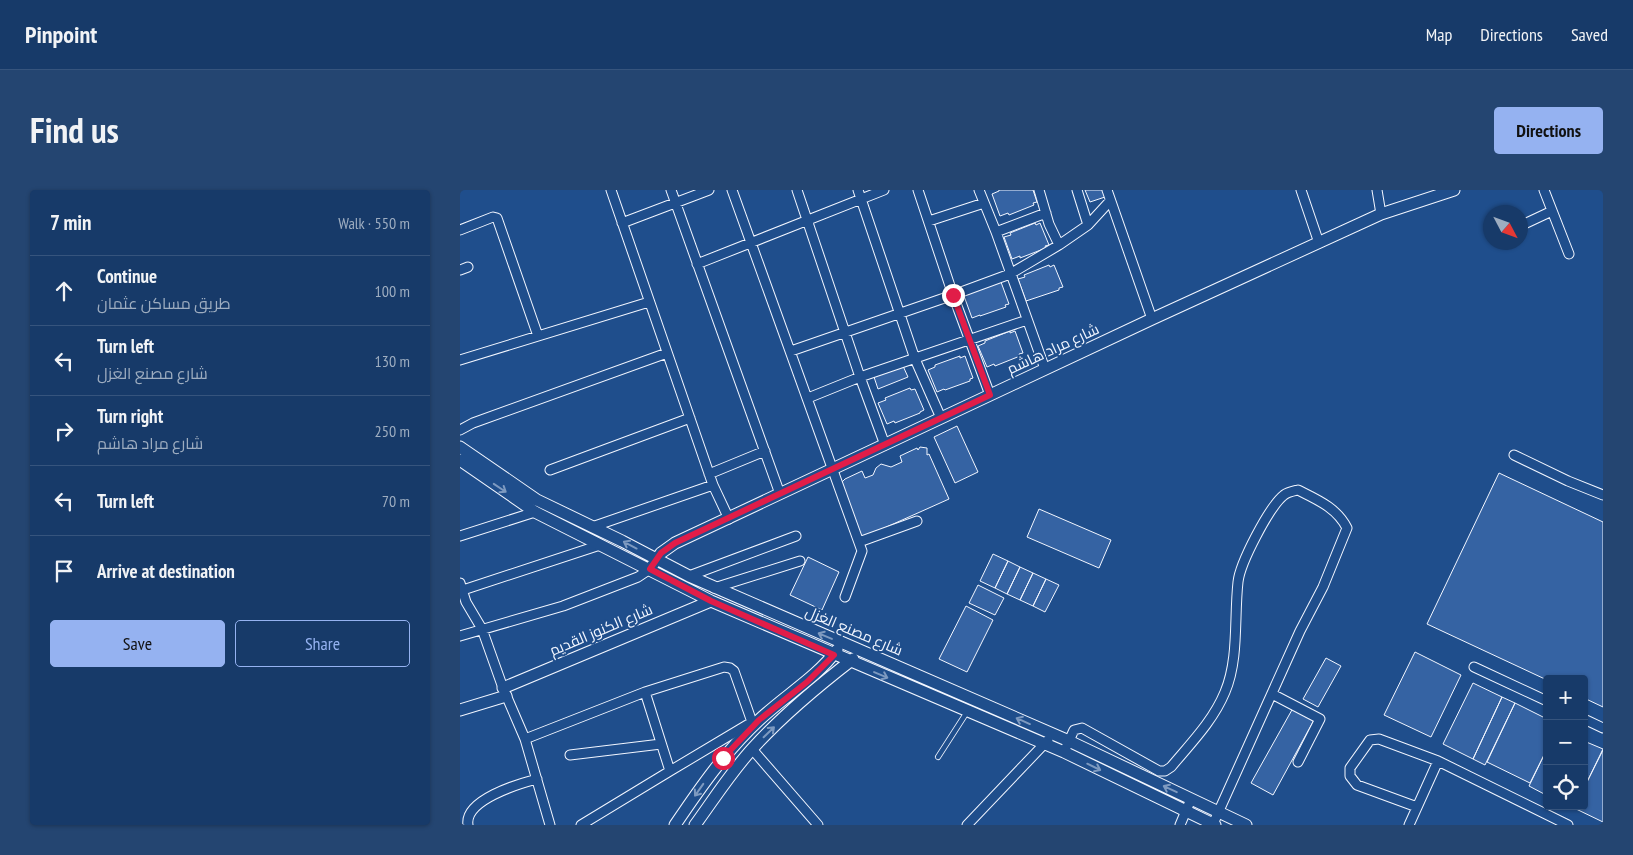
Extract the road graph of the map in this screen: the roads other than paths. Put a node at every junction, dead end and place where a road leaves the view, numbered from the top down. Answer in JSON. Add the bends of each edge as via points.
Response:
{"nodes":[{"id":1,"x":611,"y":190,"type":"edge"},
{"id":2,"x":671,"y":190,"type":"edge"},
{"id":3,"x":709,"y":190,"type":"edge"},
{"id":4,"x":732,"y":190,"type":"edge"},
{"id":5,"x":797,"y":190,"type":"edge"},
{"id":6,"x":858,"y":190,"type":"edge"},
{"id":7,"x":884,"y":190,"type":"edge"},
{"id":8,"x":918,"y":190,"type":"edge"},
{"id":9,"x":979,"y":190,"type":"edge"},
{"id":10,"x":1039,"y":190,"type":"edge"},
{"id":11,"x":1077,"y":190,"type":"edge"},
{"id":12,"x":1107,"y":190,"type":"edge"},
{"id":13,"x":1301,"y":190,"type":"edge"},
{"id":14,"x":1377,"y":190,"type":"edge"},
{"id":15,"x":1454,"y":190,"type":"edge"},
{"id":16,"x":1544,"y":190,"type":"edge"},
{"id":17,"x":862,"y":200,"type":"junction"},
{"id":18,"x":1110,"y":201,"type":"junction"},
{"id":19,"x":675,"y":202,"type":"junction"},
{"id":20,"x":984,"y":203,"type":"junction"},
{"id":21,"x":1552,"y":211,"type":"junction"},
{"id":22,"x":1046,"y":213,"type":"junction"},
{"id":23,"x":1381,"y":214,"type":"junction"},
{"id":24,"x":807,"y":220,"type":"junction"},
{"id":25,"x":929,"y":221,"type":"junction"},
{"id":26,"x":1528,"y":222,"type":"edge"},
{"id":27,"x":622,"y":223,"type":"junction"},
{"id":28,"x":1088,"y":225,"type":"junction"},
{"id":29,"x":460,"y":230,"type":"edge"},
{"id":30,"x":996,"y":232,"type":"junction"},
{"id":31,"x":750,"y":242,"type":"junction"},
{"id":32,"x":1319,"y":243,"type":"junction"},
{"id":33,"x":1059,"y":245,"type":"junction"},
{"id":34,"x":1569,"y":254,"type":"dead end"},
{"id":35,"x":697,"y":264,"type":"junction"},
{"id":36,"x":1010,"y":274,"type":"junction"},
{"id":37,"x":953,"y":295,"type":"junction"},
{"id":38,"x":650,"y":302,"type":"junction"},
{"id":39,"x":899,"y":314,"type":"junction"},
{"id":40,"x":1152,"y":319,"type":"junction"},
{"id":41,"x":1027,"y":320,"type":"junction"},
{"id":42,"x":846,"y":332,"type":"junction"},
{"id":43,"x":538,"y":336,"type":"junction"},
{"id":44,"x":970,"y":340,"type":"junction"},
{"id":45,"x":790,"y":351,"type":"junction"},
{"id":46,"x":667,"y":353,"type":"junction"},
{"id":47,"x":461,"y":357,"type":"edge"},
{"id":48,"x":915,"y":359,"type":"junction"},
{"id":49,"x":1045,"y":369,"type":"junction"},
{"id":50,"x":860,"y":377,"type":"junction"},
{"id":51,"x":990,"y":395,"type":"junction"},
{"id":52,"x":808,"y":398,"type":"junction"},
{"id":53,"x":690,"y":418,"type":"junction"},
{"id":54,"x":941,"y":418,"type":"junction"},
{"id":55,"x":460,"y":430,"type":"edge"},
{"id":56,"x":885,"y":445,"type":"junction"},
{"id":57,"x":460,"y":447,"type":"edge"},
{"id":58,"x":764,"y":451,"type":"junction"},
{"id":59,"x":1514,"y":455,"type":"dead end"},
{"id":60,"x":460,"y":460,"type":"edge"},
{"id":61,"x":833,"y":469,"type":"junction"},
{"id":62,"x":550,"y":470,"type":"dead end"},
{"id":63,"x":709,"y":474,"type":"junction"},
{"id":64,"x":713,"y":485,"type":"junction"},
{"id":65,"x":780,"y":494,"type":"junction"},
{"id":66,"x":1603,"y":495,"type":"edge"},
{"id":67,"x":535,"y":512,"type":"junction"},
{"id":68,"x":729,"y":519,"type":"junction"},
{"id":69,"x":917,"y":521,"type":"dead end"},
{"id":70,"x":592,"y":527,"type":"junction"},
{"id":71,"x":460,"y":536,"type":"edge"},
{"id":72,"x":796,"y":536,"type":"dead end"},
{"id":73,"x":859,"y":542,"type":"junction"},
{"id":74,"x":600,"y":545,"type":"junction"},
{"id":75,"x":657,"y":559,"type":"junction"},
{"id":76,"x":800,"y":561,"type":"dead end"},
{"id":77,"x":650,"y":569,"type":"junction"},
{"id":78,"x":688,"y":576,"type":"junction"},
{"id":79,"x":461,"y":587,"type":"edge"},
{"id":80,"x":713,"y":588,"type":"junction"},
{"id":81,"x":845,"y":597,"type":"dead end"},
{"id":82,"x":711,"y":601,"type":"junction"},
{"id":83,"x":463,"y":603,"type":"edge"},
{"id":84,"x":482,"y":629,"type":"junction"},
{"id":85,"x":460,"y":636,"type":"edge"},
{"id":86,"x":843,"y":643,"type":"junction"},
{"id":87,"x":862,"y":651,"type":"junction"},
{"id":88,"x":834,"y":655,"type":"junction"},
{"id":89,"x":850,"y":661,"type":"junction"},
{"id":90,"x":1474,"y":667,"type":"dead end"},
{"id":91,"x":823,"y":675,"type":"junction"},
{"id":92,"x":505,"y":692,"type":"junction"},
{"id":93,"x":645,"y":692,"type":"junction"},
{"id":94,"x":1272,"y":694,"type":"junction"},
{"id":95,"x":1543,"y":699,"type":"edge"},
{"id":96,"x":975,"y":700,"type":"junction"},
{"id":97,"x":460,"y":710,"type":"edge"},
{"id":98,"x":968,"y":712,"type":"junction"},
{"id":99,"x":1586,"y":720,"type":"edge"},
{"id":100,"x":753,"y":723,"type":"junction"},
{"id":101,"x":1603,"y":728,"type":"edge"},
{"id":102,"x":1054,"y":734,"type":"junction"},
{"id":103,"x":525,"y":739,"type":"junction"},
{"id":104,"x":1069,"y":741,"type":"junction"},
{"id":105,"x":661,"y":744,"type":"junction"},
{"id":106,"x":1045,"y":744,"type":"junction"},
{"id":107,"x":752,"y":749,"type":"junction"},
{"id":108,"x":1064,"y":752,"type":"junction"},
{"id":109,"x":570,"y":755,"type":"dead end"},
{"id":110,"x":938,"y":757,"type":"dead end"},
{"id":111,"x":1438,"y":761,"type":"junction"},
{"id":112,"x":1298,"y":762,"type":"dead end"},
{"id":113,"x":670,"y":771,"type":"junction"},
{"id":114,"x":537,"y":779,"type":"junction"},
{"id":115,"x":1191,"y":799,"type":"junction"},
{"id":116,"x":1417,"y":807,"type":"junction"},
{"id":117,"x":1186,"y":811,"type":"junction"},
{"id":118,"x":1218,"y":812,"type":"junction"},
{"id":119,"x":1214,"y":824,"type":"edge"},
{"id":120,"x":468,"y":825,"type":"edge"},
{"id":121,"x":550,"y":825,"type":"edge"},
{"id":122,"x":581,"y":825,"type":"edge"},
{"id":123,"x":675,"y":825,"type":"edge"},
{"id":124,"x":695,"y":825,"type":"edge"},
{"id":125,"x":818,"y":825,"type":"edge"},
{"id":126,"x":967,"y":825,"type":"edge"},
{"id":127,"x":1180,"y":825,"type":"edge"},
{"id":128,"x":1246,"y":825,"type":"edge"},
{"id":129,"x":1409,"y":825,"type":"edge"},
{"id":130,"x":1568,"y":825,"type":"edge"}],
"edges":[{"from":1,"to":27,"type":"street"},
{"from":2,"to":19,"type":"street"},
{"from":3,"to":19,"type":"street"},
{"from":4,"to":31,"type":"street"},
{"from":5,"to":24,"type":"street"},
{"from":6,"to":17,"type":"street"},
{"from":7,"to":17,"type":"street"},
{"from":8,"to":25,"type":"street"},
{"from":9,"to":20,"type":"street"},
{"from":10,"to":22,"type":"street"},
{"from":11,"to":28,"type":"street"},
{"from":12,"to":18,"type":"street"},
{"from":13,"to":32,"type":"street"},
{"from":14,"to":23,"type":"street"},
{"from":15,"to":23,"type":"street","name":"شارع مراد هاشم"},
{"from":16,"to":21,"type":"street"},
{"from":17,"to":24,"type":"street"},
{"from":17,"to":39,"type":"street"},
{"from":18,"to":28,"type":"street"},
{"from":18,"to":40,"type":"street"},
{"from":19,"to":27,"type":"street"},
{"from":19,"to":35,"type":"street"},
{"from":20,"to":25,"type":"street"},
{"from":20,"to":30,"type":"street"},
{"from":21,"to":26,"type":"street"},
{"from":21,"to":34,"type":"street"},
{"from":22,"to":30,"type":"street"},
{"from":22,"to":33,"type":"street"},
{"from":23,"to":32,"type":"street","name":"شارع مراد هاشم"},
{"from":24,"to":31,"type":"street"},
{"from":24,"to":42,"type":"street"},
{"from":25,"to":37,"type":"street"},
{"from":27,"to":38,"type":"street"},
{"from":28,"to":33,"type":"street"},
{"from":29,"to":43,"type":"street","via":[[497,218]]},
{"from":30,"to":36,"type":"street"},
{"from":31,"to":35,"type":"street"},
{"from":31,"to":45,"type":"street"},
{"from":32,"to":40,"type":"street","name":"شارع مراد هاشم"},
{"from":33,"to":36,"type":"street"},
{"from":35,"to":58,"type":"street"},
{"from":36,"to":37,"type":"street"},
{"from":36,"to":41,"type":"street"},
{"from":37,"to":39,"type":"street"},
{"from":37,"to":44,"type":"street"},
{"from":38,"to":43,"type":"street"},
{"from":38,"to":46,"type":"street"},
{"from":39,"to":42,"type":"street"},
{"from":39,"to":48,"type":"street"},
{"from":40,"to":49,"type":"street","name":"شارع مراد هاشم"},
{"from":41,"to":44,"type":"street"},
{"from":41,"to":49,"type":"street"},
{"from":42,"to":45,"type":"street"},
{"from":42,"to":50,"type":"street"},
{"from":43,"to":47,"type":"street"},
{"from":44,"to":48,"type":"street"},
{"from":44,"to":51,"type":"street"},
{"from":45,"to":52,"type":"street"},
{"from":46,"to":53,"type":"street"},
{"from":46,"to":55,"type":"street","via":[[473,422]]},
{"from":48,"to":50,"type":"street"},
{"from":48,"to":54,"type":"street"},
{"from":49,"to":51,"type":"street","name":"شارع مراد هاشم"},
{"from":50,"to":52,"type":"street"},
{"from":50,"to":56,"type":"street"},
{"from":51,"to":54,"type":"street","name":"شارع مراد هاشم"},
{"from":52,"to":61,"type":"street"},
{"from":53,"to":62,"type":"street"},
{"from":53,"to":63,"type":"street"},
{"from":54,"to":56,"type":"street","name":"شارع مراد هاشم"},
{"from":56,"to":61,"type":"street","name":"شارع مراد هاشم"},
{"from":57,"to":70,"type":"street","name":"شارع مصنع الغزل","via":[[537,500]]},
{"from":58,"to":63,"type":"street"},
{"from":58,"to":65,"type":"street"},
{"from":59,"to":66,"type":"street"},
{"from":60,"to":67,"type":"street","name":"شارع مصنع الغزل","one_way":true},
{"from":61,"to":65,"type":"street","name":"شارع مراد هاشم"},
{"from":61,"to":73,"type":"street"},
{"from":63,"to":64,"type":"street"},
{"from":64,"to":68,"type":"street"},
{"from":64,"to":70,"type":"street"},
{"from":65,"to":68,"type":"street","name":"شارع مراد هاشم"},
{"from":67,"to":71,"type":"street"},
{"from":67,"to":74,"type":"street","name":"شارع مصنع الغزل"},
{"from":68,"to":75,"type":"street","name":"شارع مراد هاشم","via":[[667,548]]},
{"from":69,"to":73,"type":"street"},
{"from":75,"to":70,"type":"street","name":"شارع مصنع الغزل","one_way":true},
{"from":72,"to":78,"type":"street"},
{"from":73,"to":81,"type":"street","via":[[862,551]]},
{"from":74,"to":77,"type":"street","name":"شارع مصنع الغزل"},
{"from":74,"to":79,"type":"street"},
{"from":75,"to":77,"type":"street","name":"شارع مراد هاشم"},
{"from":75,"to":78,"type":"street","name":"شارع مصنع الغزل"},
{"from":76,"to":80,"type":"street"},
{"from":77,"to":82,"type":"street","name":"شارع مصنع الغزل"},
{"from":77,"to":84,"type":"street","via":[[638,577],[563,606]]},
{"from":78,"to":80,"type":"street","name":"شارع مصنع الغزل"},
{"from":79,"to":83,"type":"street"},
{"from":86,"to":80,"type":"street","name":"شارع مصنع الغزل","one_way":true},
{"from":82,"to":88,"type":"street","name":"شارع مصنع الغزل"},
{"from":82,"to":92,"type":"street","name":"شارع الكنوز القديم"},
{"from":83,"to":84,"type":"street"},
{"from":84,"to":85,"type":"street"},
{"from":84,"to":92,"type":"street"},
{"from":86,"to":87,"type":"street","name":"شارع مصنع الغزل"},
{"from":86,"to":88,"type":"street"},
{"from":87,"to":89,"type":"street"},
{"from":87,"to":96,"type":"street","name":"شارع مصنع الغزل"},
{"from":88,"to":89,"type":"street","name":"شارع مصنع الغزل"},
{"from":88,"to":91,"type":"street"},
{"from":89,"to":91,"type":"street"},
{"from":89,"to":98,"type":"street","name":"شارع مصنع الغزل","one_way":true},
{"from":90,"to":95,"type":"street"},
{"from":91,"to":100,"type":"street"},
{"from":107,"to":91,"type":"street","one_way":true},
{"from":92,"to":97,"type":"street","name":"شارع الكنوز القديم"},
{"from":92,"to":103,"type":"street"},
{"from":93,"to":100,"type":"street","via":[[724,667],[730,668]]},
{"from":93,"to":103,"type":"street"},
{"from":93,"to":105,"type":"street"},
{"from":94,"to":104,"type":"street","via":[[1347,528],[1331,508],[1298,490],[1285,494],[1262,524],[1238,580],[1232,663],[1225,692],[1208,724],[1171,767],[1159,771],[1082,728],[1074,730]]},
{"from":94,"to":112,"type":"street","via":[[1320,719]]},
{"from":94,"to":118,"type":"street"},
{"from":96,"to":98,"type":"street"},
{"from":102,"to":96,"type":"street","name":"شارع مصنع الغزل","one_way":true},
{"from":98,"to":106,"type":"street","name":"شارع مصنع الغزل"},
{"from":98,"to":110,"type":"lane"},
{"from":99,"to":101,"type":"street"},
{"from":100,"to":113,"type":"street"},
{"from":100,"to":123,"type":"street","one_way":true,"via":[[712,772]]},
{"from":102,"to":104,"type":"street","name":"شارع مصنع الغزل"},
{"from":102,"to":106,"type":"street"},
{"from":103,"to":114,"type":"street"},
{"from":104,"to":108,"type":"street"},
{"from":115,"to":104,"type":"street","name":"شارع مصنع الغزل","one_way":true},
{"from":105,"to":109,"type":"street"},
{"from":105,"to":113,"type":"street"},
{"from":106,"to":108,"type":"street","name":"شارع مصنع الغزل"},
{"from":106,"to":126,"type":"street"},
{"from":107,"to":124,"type":"street"},
{"from":107,"to":125,"type":"street"},
{"from":108,"to":117,"type":"street","name":"شارع مصنع الغزل","one_way":true},
{"from":111,"to":116,"type":"street"},
{"from":111,"to":116,"type":"street","via":[[1379,739],[1370,740],[1350,768],[1350,776],[1356,785]]},
{"from":111,"to":130,"type":"street"},
{"from":113,"to":122,"type":"street"},
{"from":114,"to":120,"type":"street","via":[[513,785],[479,805],[472,810]]},
{"from":114,"to":121,"type":"street"},
{"from":115,"to":117,"type":"street"},
{"from":115,"to":118,"type":"street","name":"شارع مصنع الغزل"},
{"from":116,"to":129,"type":"street"},
{"from":117,"to":119,"type":"street","name":"شارع مصنع الغزل"},
{"from":117,"to":127,"type":"street"},
{"from":118,"to":119,"type":"street"},
{"from":118,"to":128,"type":"street","name":"شارع مصنع الغزل"}]}
